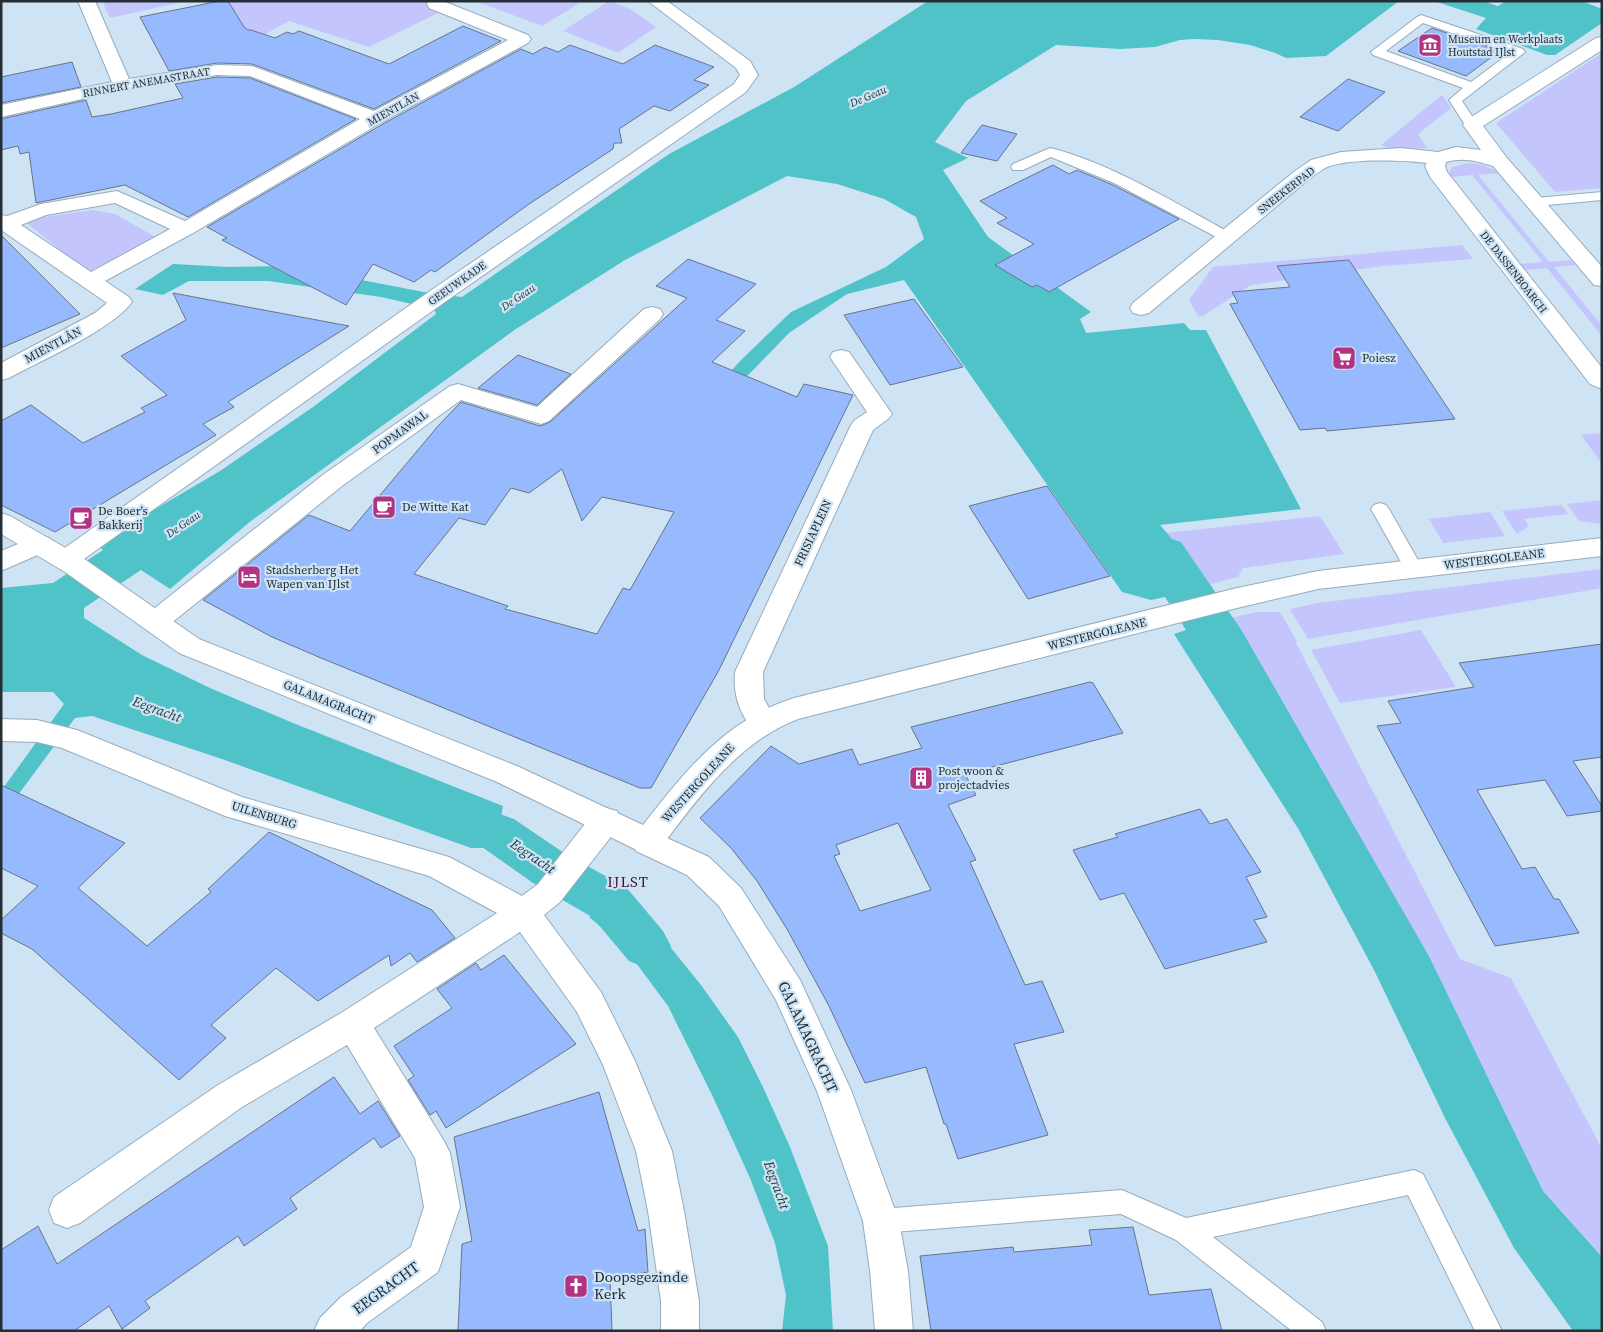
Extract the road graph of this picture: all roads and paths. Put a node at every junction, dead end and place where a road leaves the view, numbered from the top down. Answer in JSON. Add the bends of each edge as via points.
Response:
{"nodes":[{"id":1,"x":86,"y":1,"type":"edge"},
{"id":2,"x":656,"y":1,"type":"edge"},
{"id":3,"x":435,"y":4,"type":"dead end"},
{"id":4,"x":1602,"y":42,"type":"edge"},
{"id":5,"x":123,"y":85,"type":"junction"},
{"id":6,"x":1473,"y":87,"type":"junction"},
{"id":7,"x":1,"y":111,"type":"edge"},
{"id":8,"x":375,"y":118,"type":"junction"},
{"id":9,"x":1472,"y":125,"type":"junction"},
{"id":10,"x":1438,"y":158,"type":"junction"},
{"id":11,"x":1500,"y":162,"type":"junction"},
{"id":12,"x":1018,"y":167,"type":"dead end"},
{"id":13,"x":1602,"y":196,"type":"edge"},
{"id":14,"x":1536,"y":202,"type":"junction"},
{"id":15,"x":4,"y":223,"type":"edge"},
{"id":16,"x":186,"y":229,"type":"junction"},
{"id":17,"x":1227,"y":237,"type":"junction"},
{"id":18,"x":1602,"y":280,"type":"edge"},
{"id":19,"x":90,"y":281,"type":"junction"},
{"id":20,"x":1141,"y":308,"type":"dead end"},
{"id":21,"x":652,"y":314,"type":"dead end"},
{"id":22,"x":841,"y":357,"type":"dead end"},
{"id":23,"x":1,"y":373,"type":"edge"},
{"id":24,"x":1602,"y":382,"type":"edge"},
{"id":25,"x":1380,"y":509,"type":"dead end"},
{"id":26,"x":1,"y":522,"type":"edge"},
{"id":27,"x":40,"y":544,"type":"junction"},
{"id":28,"x":1602,"y":546,"type":"edge"},
{"id":29,"x":1,"y":562,"type":"edge"},
{"id":30,"x":70,"y":562,"type":"junction"},
{"id":31,"x":1414,"y":569,"type":"junction"},
{"id":32,"x":154,"y":622,"type":"junction"},
{"id":33,"x":763,"y":722,"type":"junction"},
{"id":34,"x":1,"y":730,"type":"edge"},
{"id":35,"x":598,"y":830,"type":"junction"},
{"id":36,"x":647,"y":842,"type":"junction"},
{"id":37,"x":537,"y":903,"type":"junction"},
{"id":38,"x":353,"y":1024,"type":"junction"},
{"id":39,"x":66,"y":1210,"type":"dead end"},
{"id":40,"x":881,"y":1221,"type":"junction"},
{"id":41,"x":1185,"y":1231,"type":"junction"},
{"id":42,"x":333,"y":1331,"type":"edge"},
{"id":43,"x":680,"y":1331,"type":"edge"},
{"id":44,"x":894,"y":1331,"type":"edge"},
{"id":45,"x":1313,"y":1331,"type":"edge"},
{"id":46,"x":1489,"y":1331,"type":"edge"}],
"edges":[{"from":1,"to":5,"type":"street"},
{"from":2,"to":30,"type":"street","name":"GEEUWKADE","via":[[744,65],[749,76],[740,88],[433,300]]},
{"from":3,"to":8,"type":"street","name":"MIENTLÂN","via":[[522,39]]},
{"from":4,"to":9,"type":"street"},
{"from":5,"to":7,"type":"street","name":"RINNERT ANEMASTRAAT"},
{"from":5,"to":8,"type":"street","name":"RINNERT ANEMASTRAAT","via":[[217,70],[252,71]]},
{"from":6,"to":6,"type":"lane","via":[[1519,52],[1421,19],[1377,52]]},
{"from":6,"to":9,"type":"lane","via":[[1455,100]]},
{"from":8,"to":16,"type":"street","name":"MIENTLÂN"},
{"from":9,"to":11,"type":"street"},
{"from":10,"to":11,"type":"street","name":"SNEEKERPAD","via":[[1456,153]]},
{"from":10,"to":17,"type":"street","name":"SNEEKERPAD","via":[[1401,154],[1341,158],[1318,164]]},
{"from":10,"to":24,"type":"street","name":"DE DASSENBOARCH","via":[[1437,173]]},
{"from":11,"to":14,"type":"street"},
{"from":12,"to":17,"type":"lane","via":[[1050,152],[1086,164]]},
{"from":13,"to":14,"type":"lane"},
{"from":14,"to":18,"type":"street"},
{"from":15,"to":16,"type":"street","name":"MIENTLÂN","via":[[41,210],[117,197]]},
{"from":15,"to":19,"type":"street","name":"MIENTLÂN"},
{"from":16,"to":19,"type":"street","name":"MIENTLÂN"},
{"from":17,"to":20,"type":"street","name":"SNEEKERPAD"},
{"from":19,"to":23,"type":"street","name":"MIENTLÂN","via":[[121,302],[103,318]]},
{"from":21,"to":32,"type":"street","name":"POPMAWAL","via":[[541,416],[458,390],[333,480]]},
{"from":22,"to":33,"type":"street","name":"FRISIAPLEIN","via":[[880,414],[863,425],[749,672],[752,708]]},
{"from":25,"to":31,"type":"lane"},
{"from":26,"to":27,"type":"street","name":"GALAMAGRACHT"},
{"from":27,"to":29,"type":"street"},
{"from":27,"to":30,"type":"street","name":"GALAMAGRACHT"},
{"from":28,"to":31,"type":"street","name":"WESTERGOLEANE"},
{"from":30,"to":32,"type":"street","name":"GALAMAGRACHT"},
{"from":31,"to":33,"type":"street","name":"WESTERGOLEANE","via":[[1318,580],[1237,598],[794,709]]},
{"from":32,"to":35,"type":"street","name":"GALAMAGRACHT","via":[[189,646],[507,774]]},
{"from":33,"to":36,"type":"street","name":"WESTERGOLEANE","via":[[736,741],[679,801]]},
{"from":34,"to":37,"type":"street","name":"UILENBURG","via":[[37,731],[66,738],[236,807],[438,866]]},
{"from":35,"to":36,"type":"street","name":"GALAMAGRACHT"},
{"from":35,"to":37,"type":"street"},
{"from":36,"to":40,"type":"street","name":"GALAMAGRACHT","via":[[698,866],[730,897],[788,990],[834,1090]]},
{"from":37,"to":38,"type":"street"},
{"from":37,"to":43,"type":"street","via":[[618,1062],[654,1151],[680,1301]]},
{"from":38,"to":39,"type":"street","via":[[230,1096]]},
{"from":38,"to":42,"type":"street","name":"EEGRACHT","via":[[432,1154],[442,1207],[425,1259],[354,1310]]},
{"from":40,"to":41,"type":"lane","via":[[1122,1202]]},
{"from":40,"to":44,"type":"street","name":"GALAMAGRACHT","via":[[890,1271]]},
{"from":41,"to":45,"type":"lane"},
{"from":41,"to":46,"type":"lane","via":[[1414,1182]]}]}
